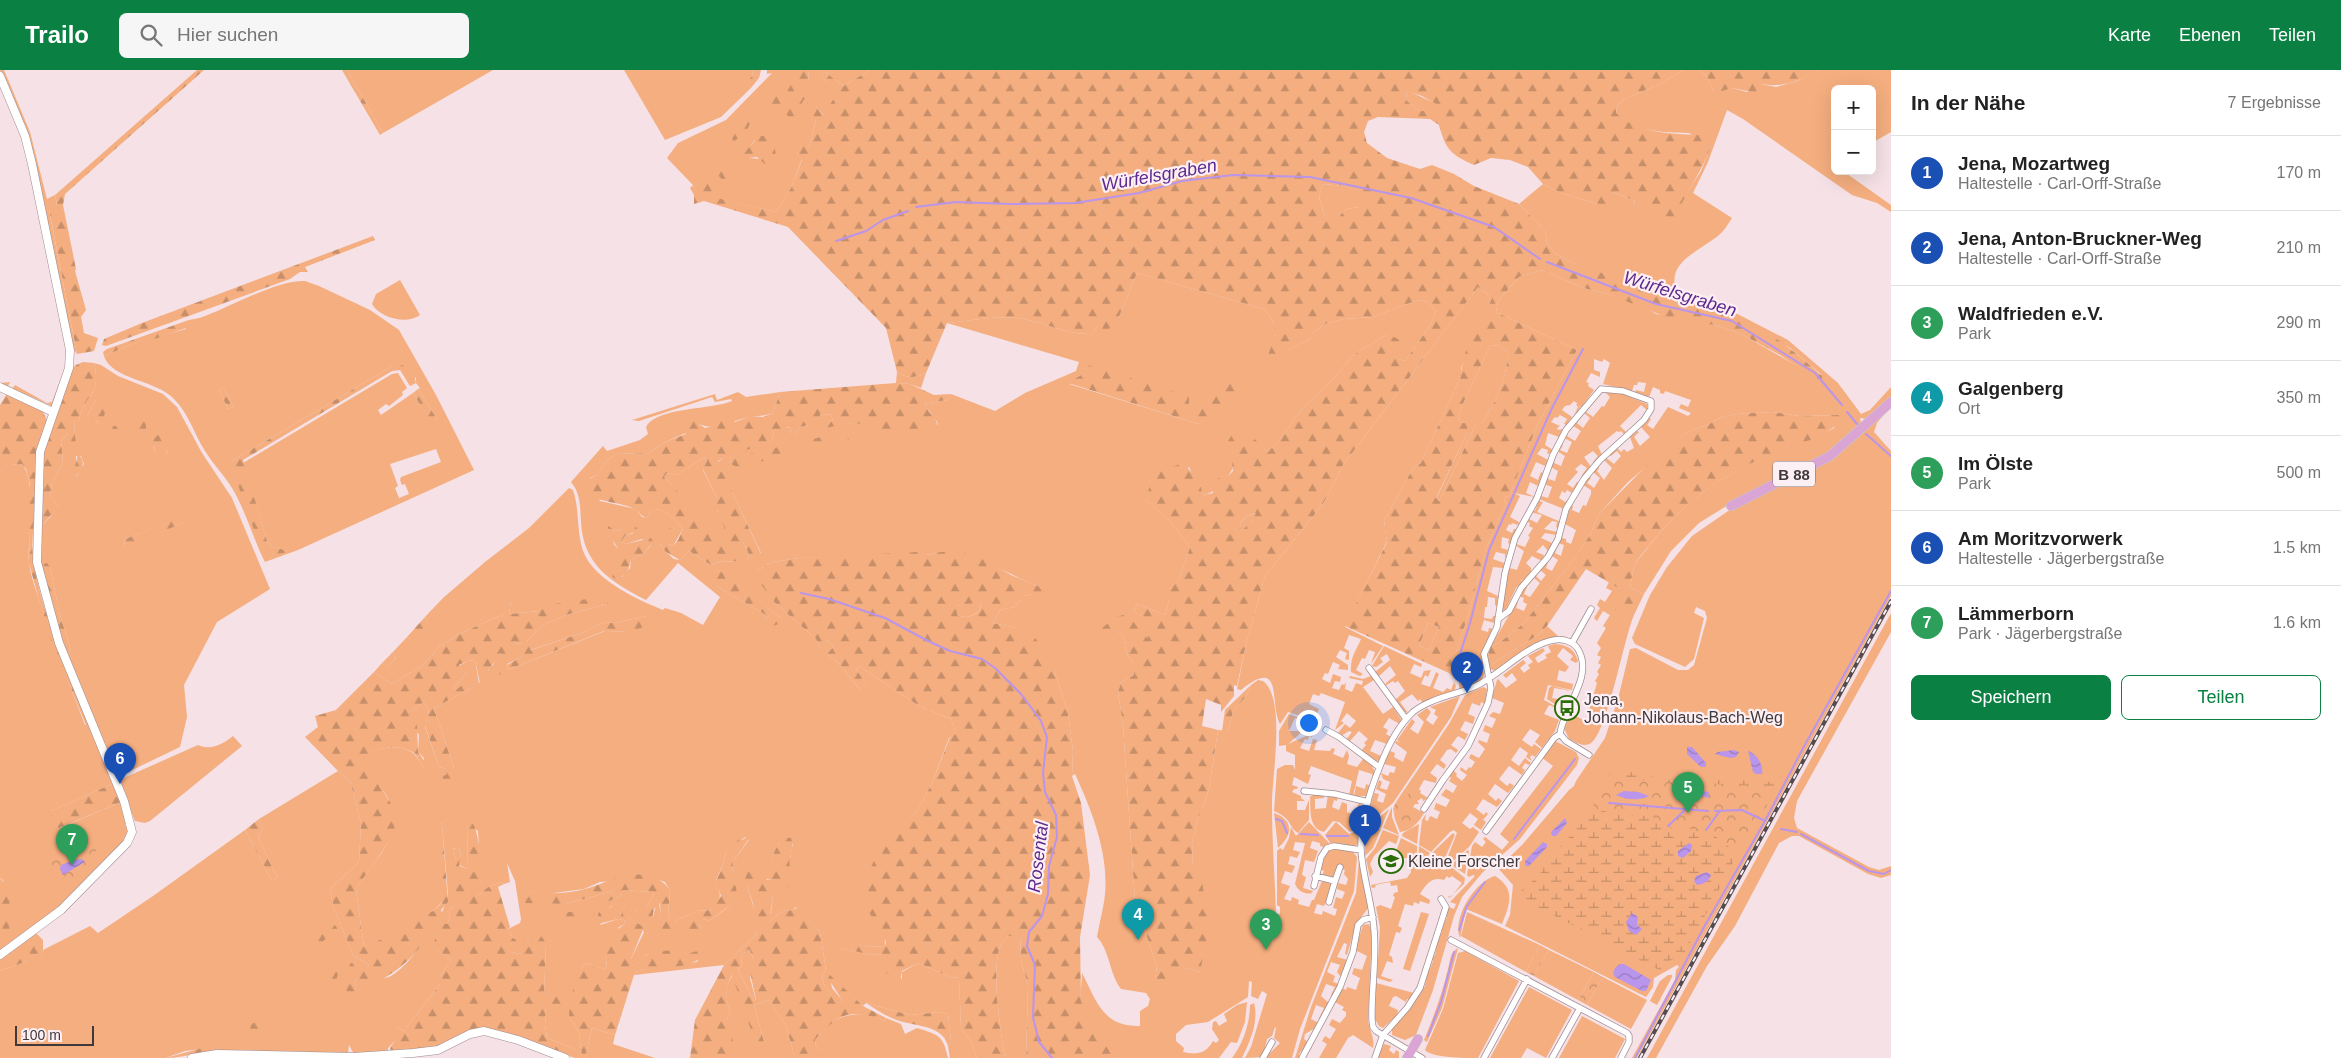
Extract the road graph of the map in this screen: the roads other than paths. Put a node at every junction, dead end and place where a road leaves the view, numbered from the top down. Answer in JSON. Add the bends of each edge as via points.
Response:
{"nodes":[{"id":1,"x":0,"y":76,"type":"edge"},
{"id":2,"x":0,"y":387,"type":"edge"},
{"id":3,"x":1891,"y":402,"type":"edge"},
{"id":4,"x":53,"y":412,"type":"junction"},
{"id":5,"x":1731,"y":506,"type":"dead end"},
{"id":6,"x":1591,"y":609,"type":"dead end"},
{"id":7,"x":1498,"y":619,"type":"junction"},
{"id":8,"x":1572,"y":644,"type":"junction"},
{"id":9,"x":1369,"y":668,"type":"dead end"},
{"id":10,"x":1489,"y":678,"type":"junction"},
{"id":11,"x":1406,"y":720,"type":"junction"},
{"id":12,"x":1326,"y":730,"type":"dead end"},
{"id":13,"x":1560,"y":734,"type":"junction"},
{"id":14,"x":1589,"y":755,"type":"dead end"},
{"id":15,"x":1379,"y":767,"type":"junction"},
{"id":16,"x":1304,"y":790,"type":"dead end"},
{"id":17,"x":1368,"y":802,"type":"junction"},
{"id":18,"x":1424,"y":809,"type":"dead end"},
{"id":19,"x":1486,"y":831,"type":"dead end"},
{"id":20,"x":1361,"y":850,"type":"junction"},
{"id":21,"x":1340,"y":867,"type":"dead end"},
{"id":22,"x":1316,"y":876,"type":"junction"},
{"id":23,"x":1336,"y":881,"type":"junction"},
{"id":24,"x":1314,"y":886,"type":"dead end"},
{"id":25,"x":1441,"y":899,"type":"dead end"},
{"id":26,"x":1329,"y":902,"type":"dead end"},
{"id":27,"x":1373,"y":917,"type":"junction"},
{"id":28,"x":1451,"y":940,"type":"dead end"},
{"id":29,"x":0,"y":956,"type":"edge"},
{"id":30,"x":1527,"y":978,"type":"junction"},
{"id":31,"x":1580,"y":1008,"type":"junction"},
{"id":32,"x":1383,"y":1035,"type":"junction"},
{"id":33,"x":1418,"y":1039,"type":"dead end"},
{"id":34,"x":1272,"y":1042,"type":"dead end"},
{"id":35,"x":1409,"y":1055,"type":"edge"},
{"id":36,"x":192,"y":1058,"type":"edge"},
{"id":37,"x":565,"y":1058,"type":"edge"},
{"id":38,"x":1263,"y":1058,"type":"edge"},
{"id":39,"x":1302,"y":1058,"type":"edge"},
{"id":40,"x":1375,"y":1058,"type":"edge"},
{"id":41,"x":1422,"y":1058,"type":"edge"},
{"id":42,"x":1484,"y":1058,"type":"edge"},
{"id":43,"x":1552,"y":1058,"type":"edge"},
{"id":44,"x":1621,"y":1058,"type":"edge"}],
"edges":[{"from":1,"to":4,"type":"street","via":[[25,136],[68,334],[70,361]]},
{"from":2,"to":4,"type":"street"},
{"from":3,"to":5,"type":"main road","number":"B 88","via":[[1830,456]]},
{"from":4,"to":29,"type":"street","via":[[40,452],[37,562],[59,643],[124,801],[132,832],[127,843],[61,910]]},
{"from":6,"to":8,"type":"street"},
{"from":7,"to":7,"type":"street","via":[[1509,611],[1521,588],[1548,556],[1558,539],[1566,509],[1584,479],[1644,420],[1652,403],[1632,394],[1600,389],[1570,424],[1515,538],[1505,573]]},
{"from":7,"to":10,"type":"street","via":[[1484,654]]},
{"from":8,"to":10,"type":"street","via":[[1561,640],[1543,643]]},
{"from":8,"to":13,"type":"street","via":[[1579,650],[1582,667]]},
{"from":9,"to":11,"type":"street"},
{"from":10,"to":11,"type":"street","via":[[1424,705]]},
{"from":10,"to":18,"type":"street","via":[[1489,697],[1476,733]]},
{"from":11,"to":15,"type":"street"},
{"from":12,"to":15,"type":"street"},
{"from":13,"to":14,"type":"street"},
{"from":13,"to":19,"type":"street","via":[[1524,777]]},
{"from":15,"to":17,"type":"street"},
{"from":16,"to":17,"type":"street"},
{"from":17,"to":20,"type":"street"},
{"from":20,"to":22,"type":"street","via":[[1327,848]]},
{"from":20,"to":27,"type":"street"},
{"from":21,"to":23,"type":"street"},
{"from":22,"to":23,"type":"street"},
{"from":22,"to":24,"type":"street"},
{"from":23,"to":26,"type":"street"},
{"from":25,"to":32,"type":"street","via":[[1446,907],[1420,988]]},
{"from":27,"to":32,"type":"street","via":[[1372,1020],[1373,1027]]},
{"from":27,"to":39,"type":"street","via":[[1362,920],[1358,925],[1353,952],[1340,987]]},
{"from":28,"to":30,"type":"street"},
{"from":30,"to":31,"type":"street"},
{"from":30,"to":42,"type":"street"},
{"from":31,"to":43,"type":"street"},
{"from":31,"to":44,"type":"street","via":[[1629,1036]]},
{"from":32,"to":35,"type":"street"},
{"from":32,"to":40,"type":"street"},
{"from":33,"to":35,"type":"main road"},
{"from":34,"to":38,"type":"street"},
{"from":35,"to":41,"type":"street"},
{"from":36,"to":37,"type":"street","via":[[217,1054],[353,1057],[414,1053],[438,1050],[470,1034],[484,1032],[518,1040]]}]}
